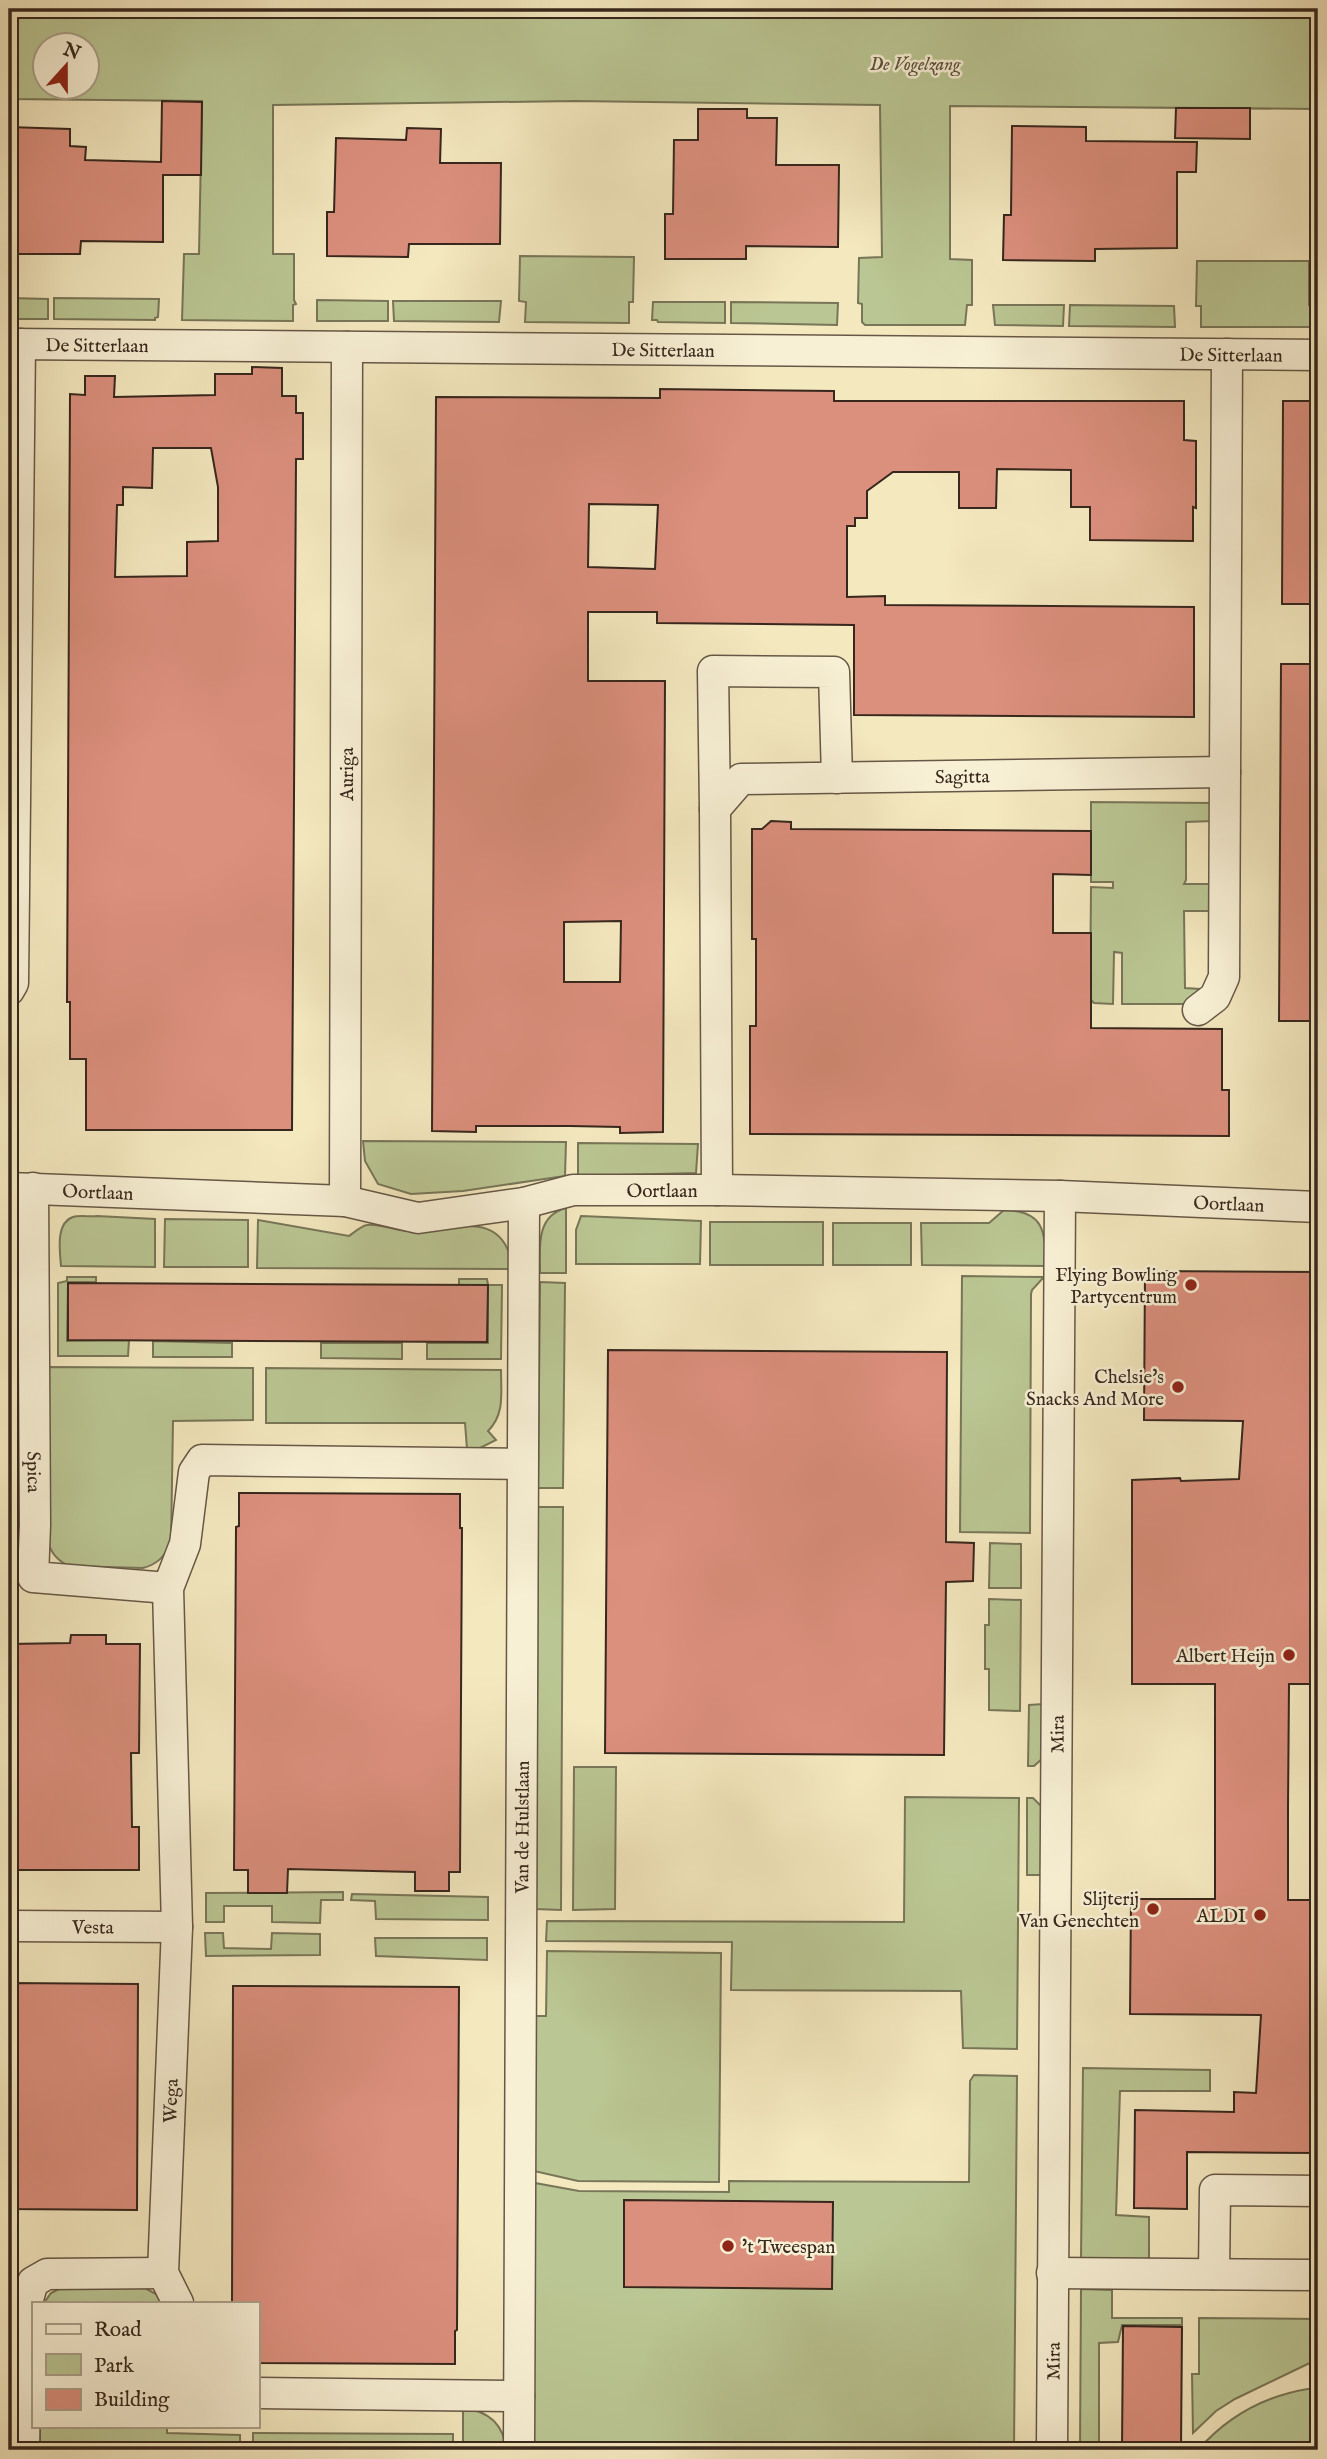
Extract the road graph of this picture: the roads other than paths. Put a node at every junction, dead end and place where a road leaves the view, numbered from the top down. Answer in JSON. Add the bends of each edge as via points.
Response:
{"nodes":[{"id":1,"x":15,"y":344,"type":"edge"},
{"id":2,"x":347,"y":347,"type":"junction"},
{"id":3,"x":1227,"y":354,"type":"junction"},
{"id":4,"x":1318,"y":355,"type":"edge"},
{"id":5,"x":12,"y":768,"type":"edge"},
{"id":6,"x":1225,"y":772,"type":"junction"},
{"id":7,"x":838,"y":778,"type":"junction"},
{"id":8,"x":715,"y":808,"type":"junction"},
{"id":9,"x":9,"y":990,"type":"edge"},
{"id":10,"x":1198,"y":1010,"type":"dead end"},
{"id":11,"x":21,"y":1188,"type":"edge"},
{"id":12,"x":717,"y":1190,"type":"junction"},
{"id":13,"x":1060,"y":1196,"type":"junction"},
{"id":14,"x":345,"y":1201,"type":"junction"},
{"id":15,"x":524,"y":1203,"type":"junction"},
{"id":16,"x":1318,"y":1207,"type":"edge"},
{"id":17,"x":522,"y":1464,"type":"junction"},
{"id":18,"x":168,"y":1588,"type":"junction"},
{"id":19,"x":9,"y":1926,"type":"edge"},
{"id":20,"x":177,"y":1927,"type":"junction"},
{"id":21,"x":1318,"y":2191,"type":"edge"},
{"id":22,"x":163,"y":2273,"type":"junction"},
{"id":23,"x":1052,"y":2273,"type":"junction"},
{"id":24,"x":1214,"y":2274,"type":"junction"},
{"id":25,"x":1318,"y":2275,"type":"edge"},
{"id":26,"x":178,"y":2302,"type":"edge"},
{"id":27,"x":259,"y":2393,"type":"edge"},
{"id":28,"x":519,"y":2396,"type":"junction"},
{"id":29,"x":24,"y":2450,"type":"edge"},
{"id":30,"x":519,"y":2450,"type":"edge"},
{"id":31,"x":1052,"y":2450,"type":"edge"}],
"edges":[{"from":1,"to":2,"type":"street","name":"De Sitterlaan"},
{"from":1,"to":5,"type":"street"},
{"from":2,"to":3,"type":"street","name":"De Sitterlaan"},
{"from":2,"to":14,"type":"street","name":"Auriga"},
{"from":3,"to":4,"type":"street","name":"De Sitterlaan"},
{"from":3,"to":6,"type":"street"},
{"from":5,"to":9,"type":"street","via":[[13,983]]},
{"from":6,"to":7,"type":"street","name":"Sagitta"},
{"from":6,"to":10,"type":"street","via":[[1224,977],[1214,997]]},
{"from":7,"to":8,"type":"street","name":"Sagitta","via":[[741,779]]},
{"from":7,"to":8,"type":"street","via":[[834,672],[713,671]]},
{"from":8,"to":12,"type":"street"},
{"from":11,"to":14,"type":"street","name":"Oortlaan"},
{"from":11,"to":18,"type":"street","name":"Spica","via":[[35,1502],[33,1577]]},
{"from":12,"to":13,"type":"street","name":"Oortlaan"},
{"from":12,"to":15,"type":"street","name":"Oortlaan","via":[[573,1191]]},
{"from":13,"to":16,"type":"street","name":"Oortlaan"},
{"from":13,"to":23,"type":"street","name":"Mira"},
{"from":14,"to":15,"type":"street","name":"Oortlaan","via":[[418,1218]]},
{"from":15,"to":17,"type":"street","name":"Van de Hulstlaan"},
{"from":17,"to":18,"type":"street","via":[[202,1460],[194,1472],[184,1544]]},
{"from":17,"to":28,"type":"street","name":"Van de Hulstlaan"},
{"from":18,"to":20,"type":"street"},
{"from":19,"to":20,"type":"street","name":"Vesta"},
{"from":20,"to":22,"type":"street","name":"Wega"},
{"from":21,"to":24,"type":"street","via":[[1215,2190]]},
{"from":22,"to":26,"type":"street","name":"Wega"},
{"from":22,"to":29,"type":"street","via":[[47,2274],[33,2282],[26,2306]]},
{"from":23,"to":24,"type":"street"},
{"from":23,"to":31,"type":"street","name":"Mira"},
{"from":24,"to":25,"type":"street"},
{"from":27,"to":28,"type":"street"},
{"from":28,"to":30,"type":"street","name":"Van de Hulstlaan"}]}
